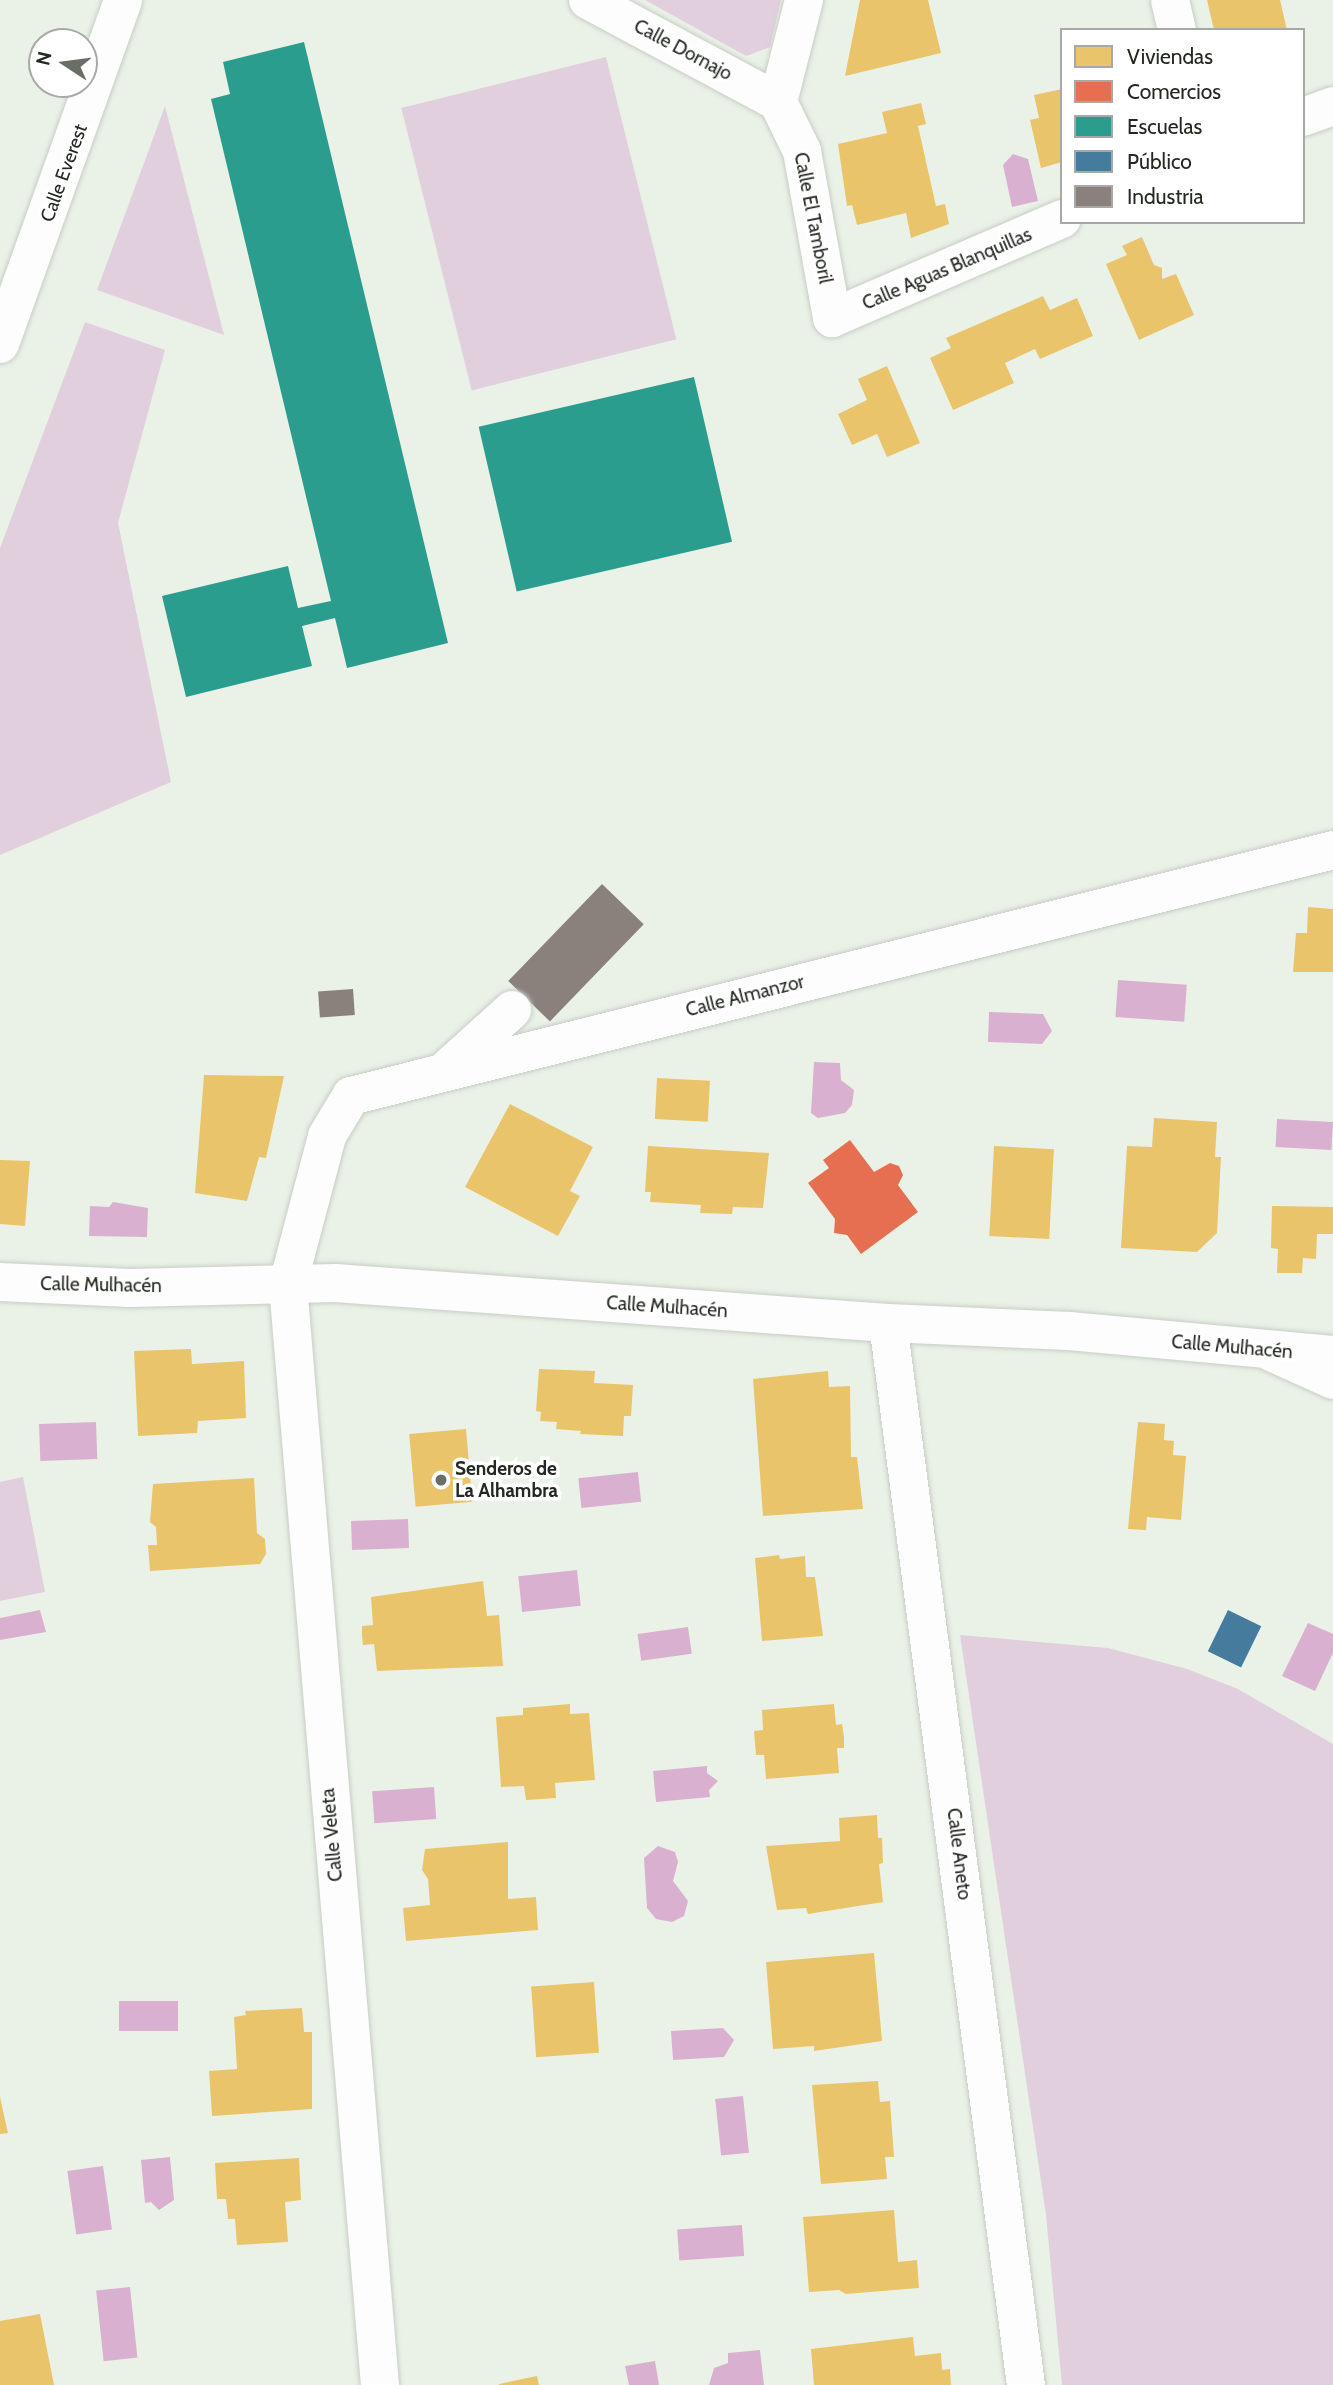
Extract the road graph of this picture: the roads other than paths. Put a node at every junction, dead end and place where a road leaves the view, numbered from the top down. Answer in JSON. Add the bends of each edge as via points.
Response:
{"nodes":[{"id":1,"x":123,"y":0,"type":"edge"},
{"id":2,"x":588,"y":0,"type":"edge"},
{"id":3,"x":804,"y":0,"type":"edge"},
{"id":4,"x":1170,"y":0,"type":"edge"},
{"id":5,"x":1177,"y":28,"type":"edge"},
{"id":6,"x":778,"y":102,"type":"junction"},
{"id":7,"x":1333,"y":106,"type":"edge"},
{"id":8,"x":1305,"y":116,"type":"edge"},
{"id":9,"x":1060,"y":220,"type":"edge"},
{"id":10,"x":832,"y":318,"type":"joint"},
{"id":11,"x":0,"y":344,"type":"edge"},
{"id":12,"x":1333,"y":850,"type":"edge"},
{"id":13,"x":512,"y":1010,"type":"dead end"},
{"id":14,"x":445,"y":1070,"type":"junction"},
{"id":15,"x":0,"y":1282,"type":"edge"},
{"id":16,"x":288,"y":1284,"type":"junction"},
{"id":17,"x":888,"y":1323,"type":"junction"},
{"id":18,"x":1269,"y":1352,"type":"junction"},
{"id":19,"x":1333,"y":1355,"type":"edge"},
{"id":20,"x":1333,"y":1380,"type":"edge"},
{"id":21,"x":380,"y":2385,"type":"edge"},
{"id":22,"x":1026,"y":2385,"type":"edge"}],
"edges":[{"from":1,"to":11,"type":"street","name":"Calle Everest","via":[[104,64]]},
{"from":2,"to":6,"type":"street","name":"Calle Dornajo"},
{"from":3,"to":6,"type":"street"},
{"from":4,"to":5,"type":"street"},
{"from":6,"to":10,"type":"street","name":"Calle El Tamboril","via":[[802,151]]},
{"from":7,"to":8,"type":"street"},
{"from":9,"to":10,"type":"street","name":"Calle Aguas Blanquillas"},
{"from":12,"to":14,"type":"street","name":"Calle Almanzor"},
{"from":13,"to":14,"type":"street"},
{"from":14,"to":16,"type":"street","name":"Calle Almanzor","via":[[351,1096],[327,1136]]},
{"from":15,"to":16,"type":"street","name":"Calle Mulhacén","via":[[130,1288]]},
{"from":16,"to":17,"type":"street","name":"Calle Mulhacén","via":[[349,1284]]},
{"from":16,"to":21,"type":"street","name":"Calle Veleta"},
{"from":17,"to":18,"type":"street","name":"Calle Mulhacén","via":[[1069,1331]]},
{"from":17,"to":22,"type":"street","name":"Calle Aneto"},
{"from":18,"to":19,"type":"street","name":"Calle Mulhacén"},
{"from":18,"to":20,"type":"street"}]}
